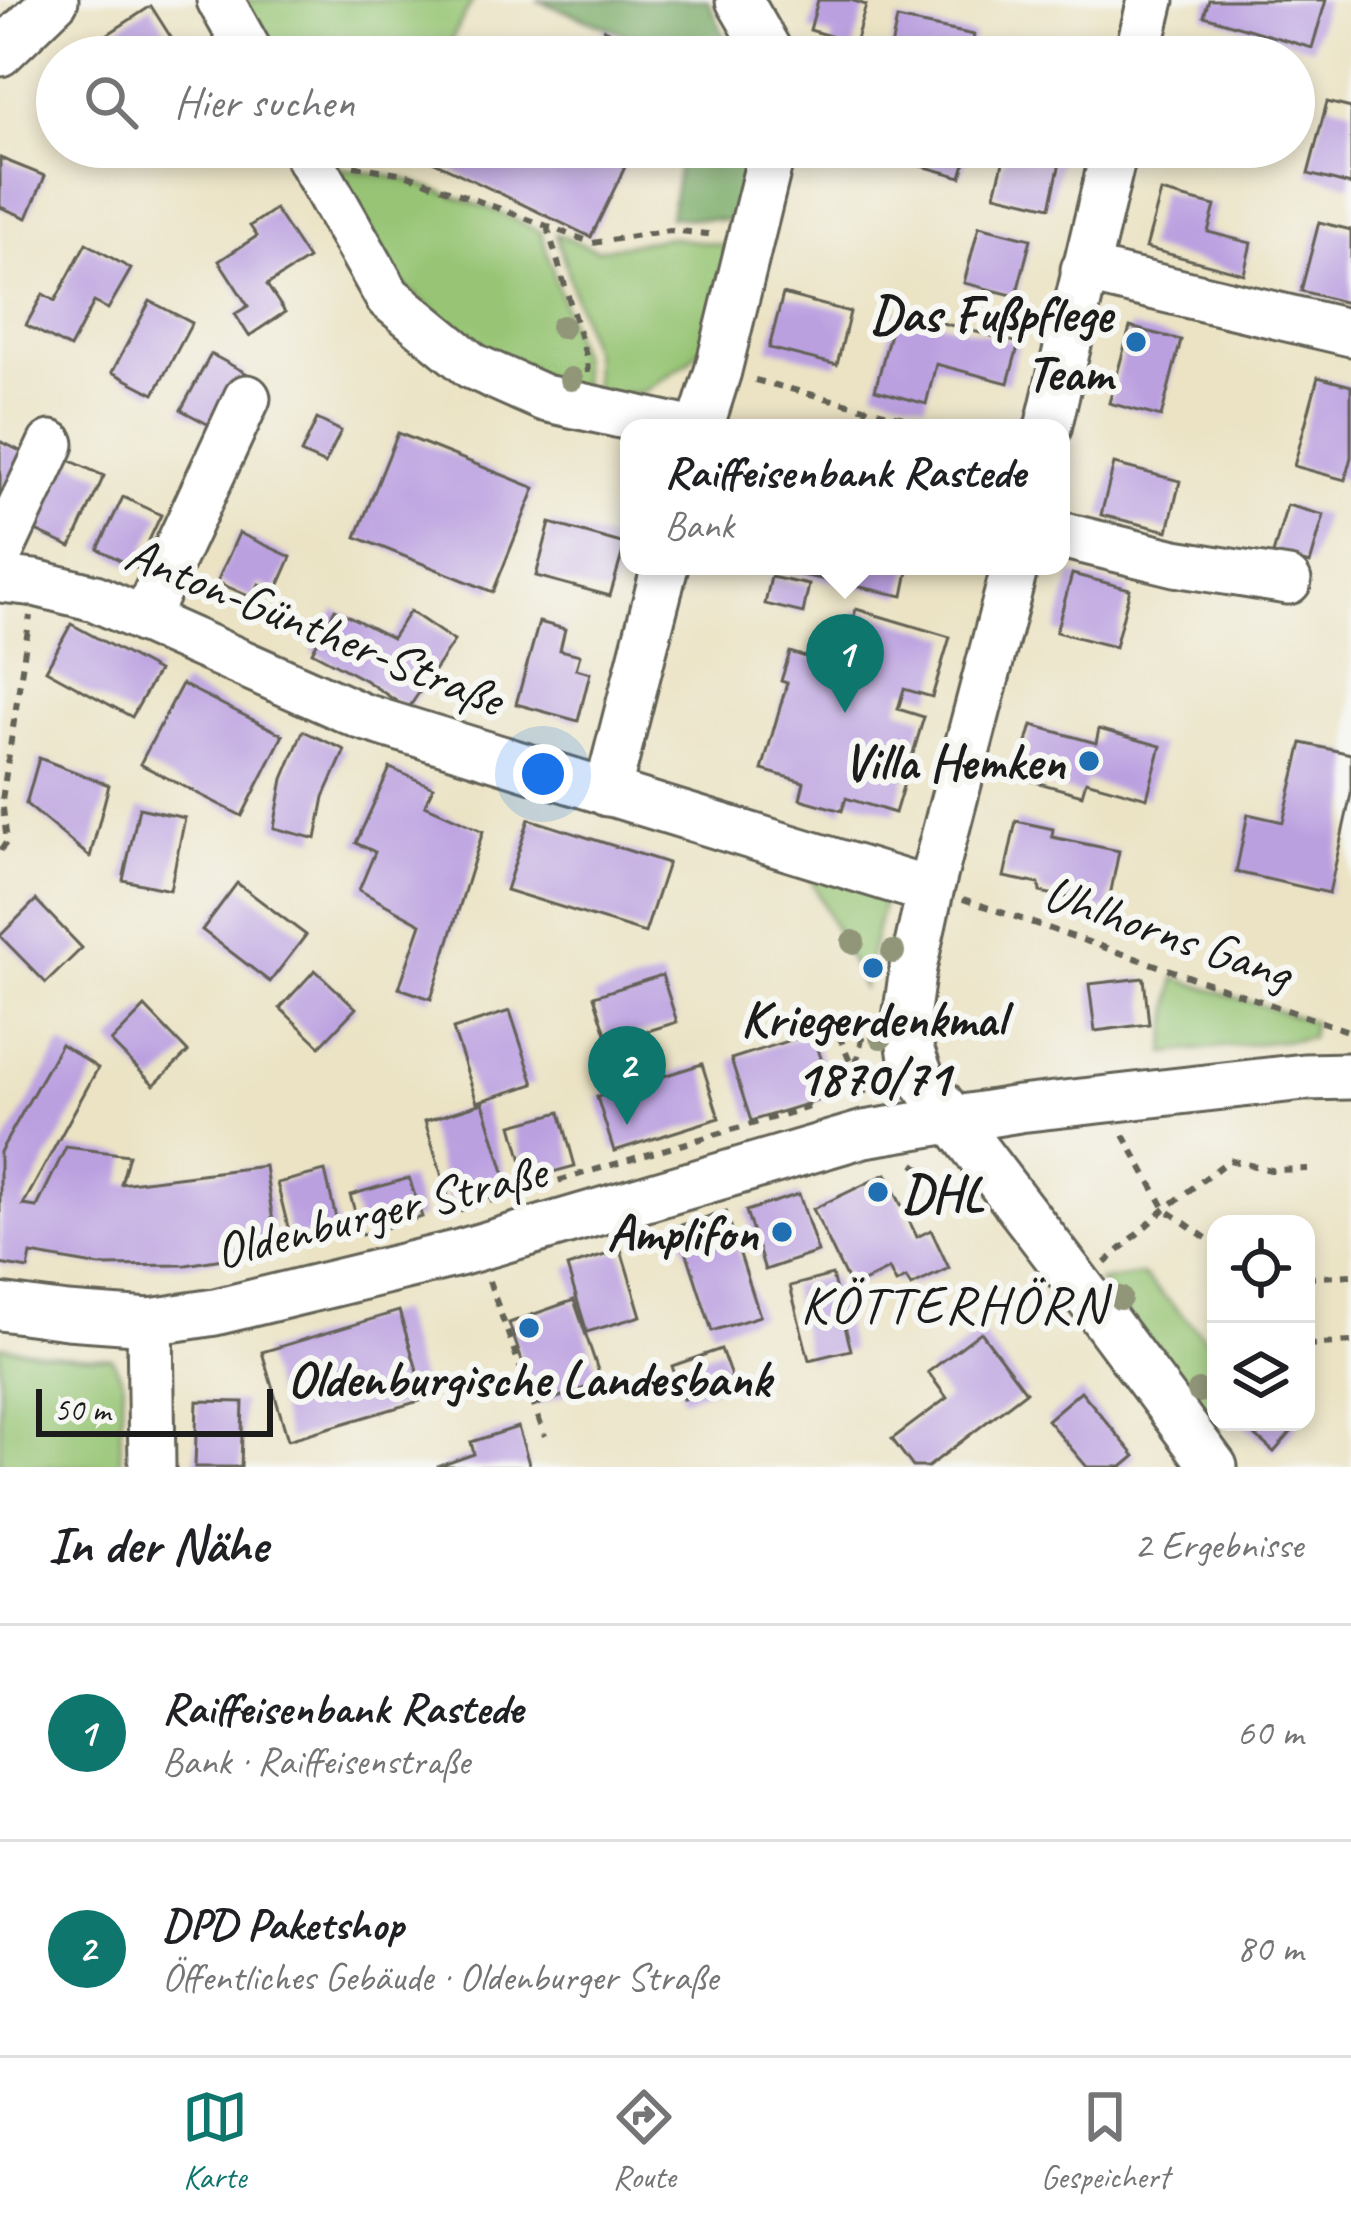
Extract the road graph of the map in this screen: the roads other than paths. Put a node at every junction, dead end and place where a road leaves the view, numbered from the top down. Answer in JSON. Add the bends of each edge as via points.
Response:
{"nodes":[{"id":1,"x":55,"y":0,"type":"edge"},
{"id":2,"x":220,"y":0,"type":"edge"},
{"id":3,"x":739,"y":0,"type":"edge"},
{"id":4,"x":1151,"y":0,"type":"edge"},
{"id":5,"x":240,"y":36,"type":"edge"},
{"id":6,"x":760,"y":36,"type":"edge"},
{"id":7,"x":1142,"y":36,"type":"edge"},
{"id":8,"x":0,"y":53,"type":"edge"},
{"id":9,"x":315,"y":168,"type":"edge"},
{"id":10,"x":768,"y":168,"type":"edge"},
{"id":11,"x":1109,"y":168,"type":"edge"},
{"id":12,"x":1084,"y":269,"type":"junction"},
{"id":13,"x":1351,"y":333,"type":"edge"},
{"id":14,"x":248,"y":398,"type":"dead end"},
{"id":15,"x":637,"y":419,"type":"edge"},
{"id":16,"x":703,"y":419,"type":"edge"},
{"id":17,"x":1050,"y":419,"type":"edge"},
{"id":18,"x":51,"y":444,"type":"dead end"},
{"id":19,"x":1070,"y":537,"type":"edge"},
{"id":20,"x":0,"y":552,"type":"edge"},
{"id":21,"x":662,"y":575,"type":"edge"},
{"id":22,"x":1013,"y":575,"type":"edge"},
{"id":23,"x":17,"y":581,"type":"edge"},
{"id":24,"x":1288,"y":581,"type":"dead end"},
{"id":25,"x":144,"y":620,"type":"junction"},
{"id":26,"x":607,"y":793,"type":"junction"},
{"id":27,"x":946,"y":895,"type":"junction"},
{"id":28,"x":1351,"y":1076,"type":"edge"},
{"id":29,"x":952,"y":1119,"type":"junction"},
{"id":30,"x":0,"y":1306,"type":"edge"},
{"id":31,"x":150,"y":1322,"type":"junction"},
{"id":32,"x":152,"y":1467,"type":"edge"},
{"id":33,"x":1214,"y":1467,"type":"edge"}],
"edges":[{"from":1,"to":8,"type":"street"},
{"from":2,"to":5,"type":"street"},
{"from":3,"to":6,"type":"street"},
{"from":4,"to":7,"type":"street"},
{"from":9,"to":15,"type":"street","via":[[388,297],[472,366],[544,398]]},
{"from":10,"to":16,"type":"street"},
{"from":11,"to":12,"type":"street"},
{"from":12,"to":13,"type":"street"},
{"from":12,"to":17,"type":"street"},
{"from":14,"to":25,"type":"street"},
{"from":18,"to":20,"type":"street"},
{"from":19,"to":24,"type":"street"},
{"from":21,"to":26,"type":"street"},
{"from":22,"to":27,"type":"street"},
{"from":23,"to":25,"type":"street","name":"Anton-Günther-Straße","via":[[95,598]]},
{"from":25,"to":26,"type":"street","name":"Anton-Günther-Straße","via":[[362,716]]},
{"from":26,"to":27,"type":"street","name":"Anton-Günther-Straße"},
{"from":27,"to":29,"type":"street","via":[[913,968],[906,1018],[921,1078]]},
{"from":28,"to":29,"type":"street","name":"Oldenburger Straße"},
{"from":29,"to":31,"type":"street","name":"Oldenburger Straße","via":[[846,1138],[412,1265]]},
{"from":29,"to":33,"type":"street"},
{"from":30,"to":31,"type":"street","name":"Oldenburger Straße"},
{"from":31,"to":32,"type":"street"}]}
